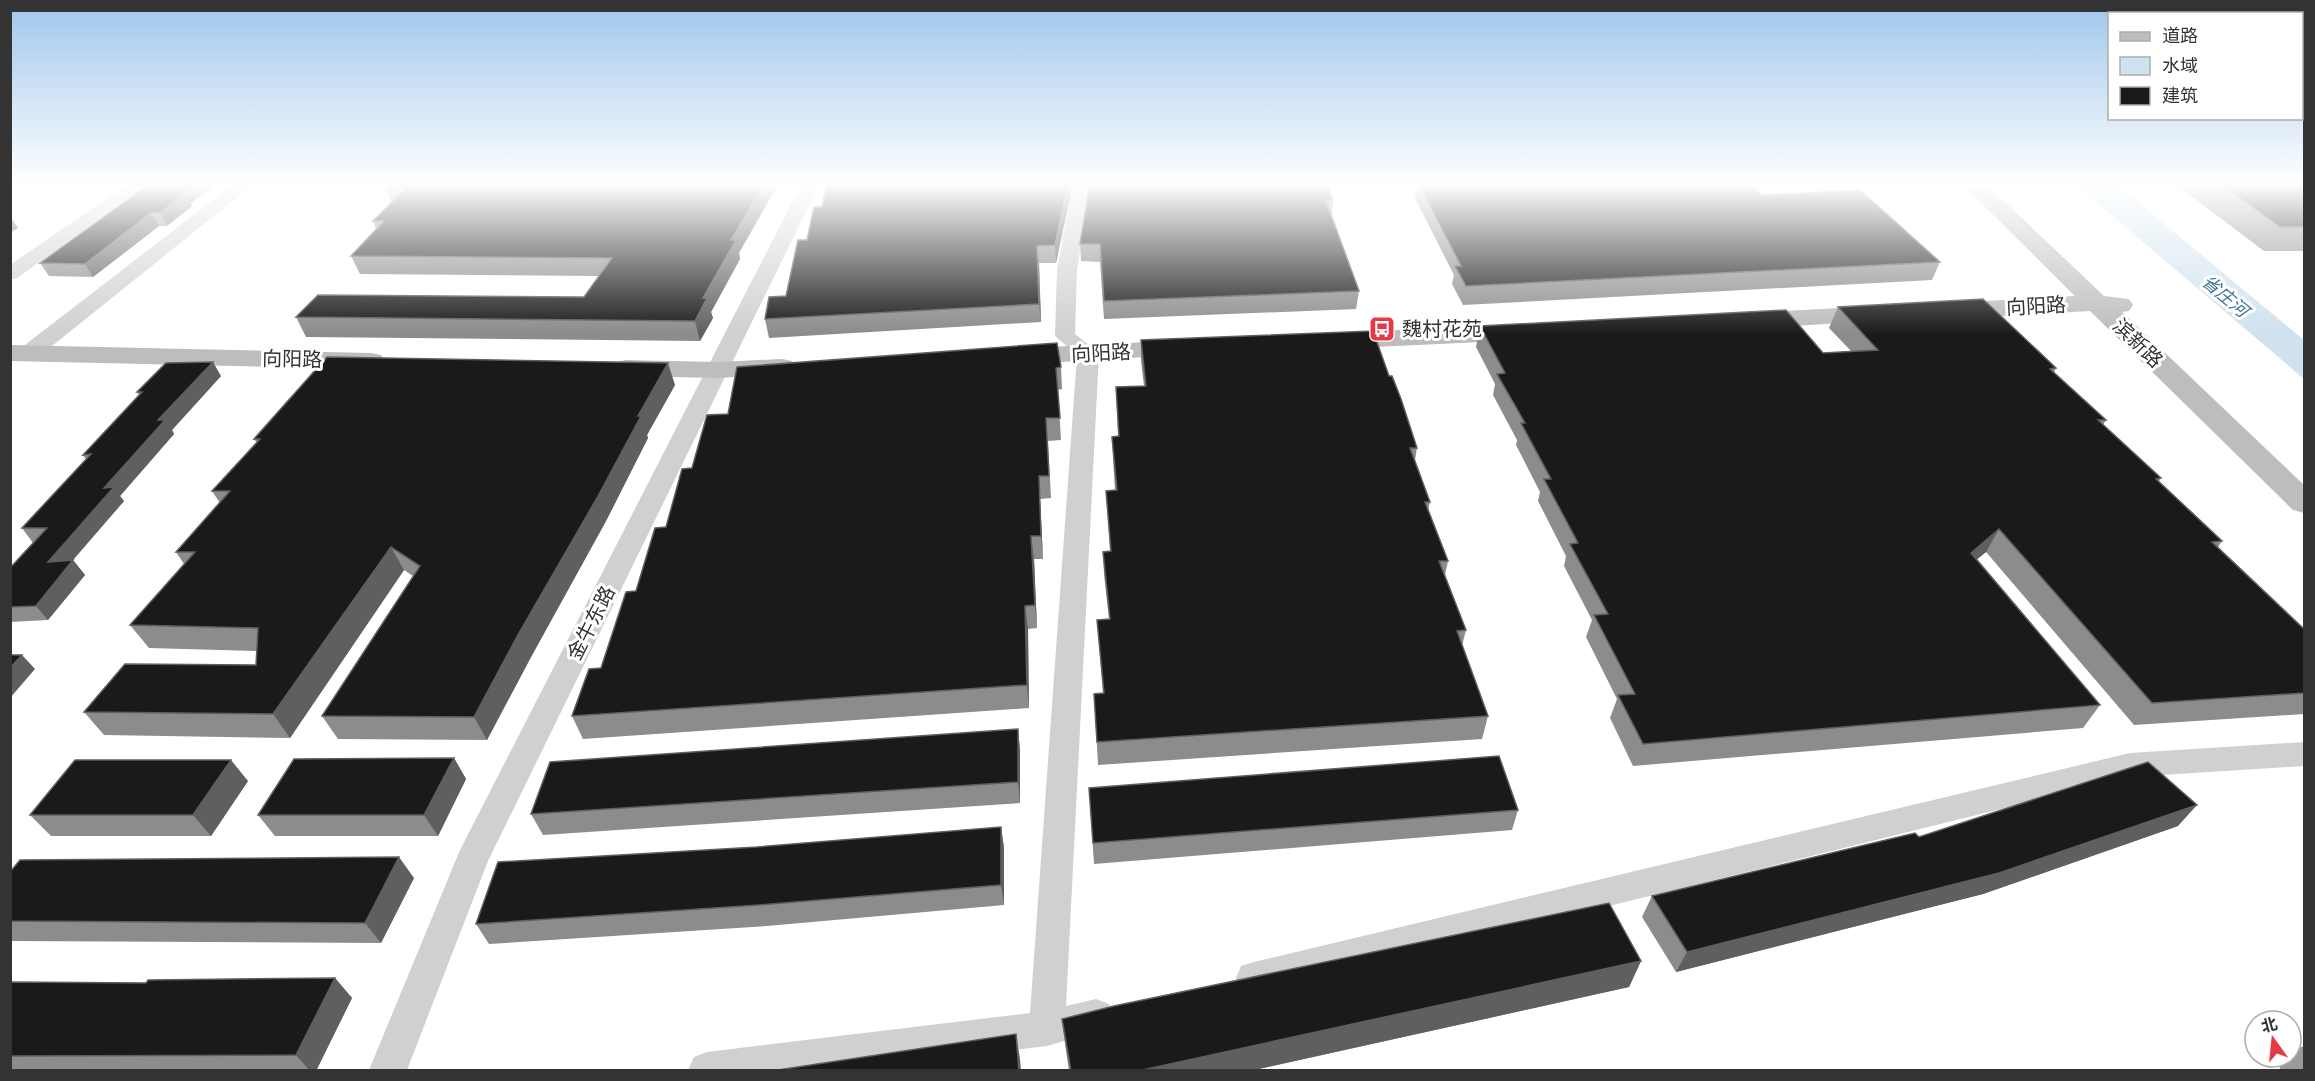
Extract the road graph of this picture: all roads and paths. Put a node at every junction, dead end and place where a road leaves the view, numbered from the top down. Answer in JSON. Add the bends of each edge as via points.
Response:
{"nodes":[{"id":1,"x":68,"y":233,"type":"edge"},
{"id":2,"x":179,"y":233,"type":"edge"},
{"id":3,"x":786,"y":233,"type":"edge"},
{"id":4,"x":1073,"y":233,"type":"edge"},
{"id":5,"x":2029,"y":233,"type":"edge"},
{"id":6,"x":2041,"y":233,"type":"edge"},
{"id":7,"x":10,"y":274,"type":"edge"},
{"id":8,"x":2108,"y":304,"type":"junction"},
{"id":9,"x":1717,"y":322,"type":"edge"},
{"id":10,"x":1551,"y":330,"type":"edge"},
{"id":11,"x":1302,"y":343,"type":"edge"},
{"id":12,"x":1207,"y":347,"type":"edge"},
{"id":13,"x":20,"y":353,"type":"edge"},
{"id":14,"x":1088,"y":353,"type":"junction"},
{"id":15,"x":992,"y":358,"type":"edge"},
{"id":16,"x":397,"y":362,"type":"edge"},
{"id":17,"x":801,"y":366,"type":"edge"},
{"id":18,"x":599,"y":367,"type":"edge"},
{"id":19,"x":718,"y":370,"type":"junction"},
{"id":20,"x":2304,"y":478,"type":"edge"},
{"id":21,"x":2304,"y":503,"type":"edge"},
{"id":22,"x":2304,"y":754,"type":"edge"},
{"id":23,"x":1220,"y":986,"type":"edge"},
{"id":24,"x":1128,"y":1009,"type":"edge"},
{"id":25,"x":1047,"y":1028,"type":"junction"},
{"id":26,"x":388,"y":1071,"type":"edge"},
{"id":27,"x":707,"y":1071,"type":"edge"}],
"edges":[{"from":1,"to":7,"type":"street"},
{"from":2,"to":13,"type":"street"},
{"from":3,"to":19,"type":"street","name":"金牛东路"},
{"from":4,"to":14,"type":"street","via":[[1067,270],[1065,336]]},
{"from":5,"to":8,"type":"street","name":"滨新路"},
{"from":6,"to":8,"type":"street","name":"滨新路"},
{"from":8,"to":9,"type":"street","name":"向阳路"},
{"from":8,"to":20,"type":"street","name":"滨新路"},
{"from":8,"to":21,"type":"street","name":"滨新路"},
{"from":10,"to":11,"type":"street"},
{"from":12,"to":14,"type":"street","name":"向阳路"},
{"from":13,"to":16,"type":"street","name":"向阳路"},
{"from":14,"to":15,"type":"street","name":"向阳路"},
{"from":14,"to":25,"type":"street"},
{"from":17,"to":19,"type":"street"},
{"from":18,"to":19,"type":"street"},
{"from":19,"to":26,"type":"street","name":"金牛东路","via":[[472,860]]},
{"from":22,"to":23,"type":"street","via":[[2130,765]]},
{"from":24,"to":25,"type":"street"},
{"from":25,"to":27,"type":"street"}]}
